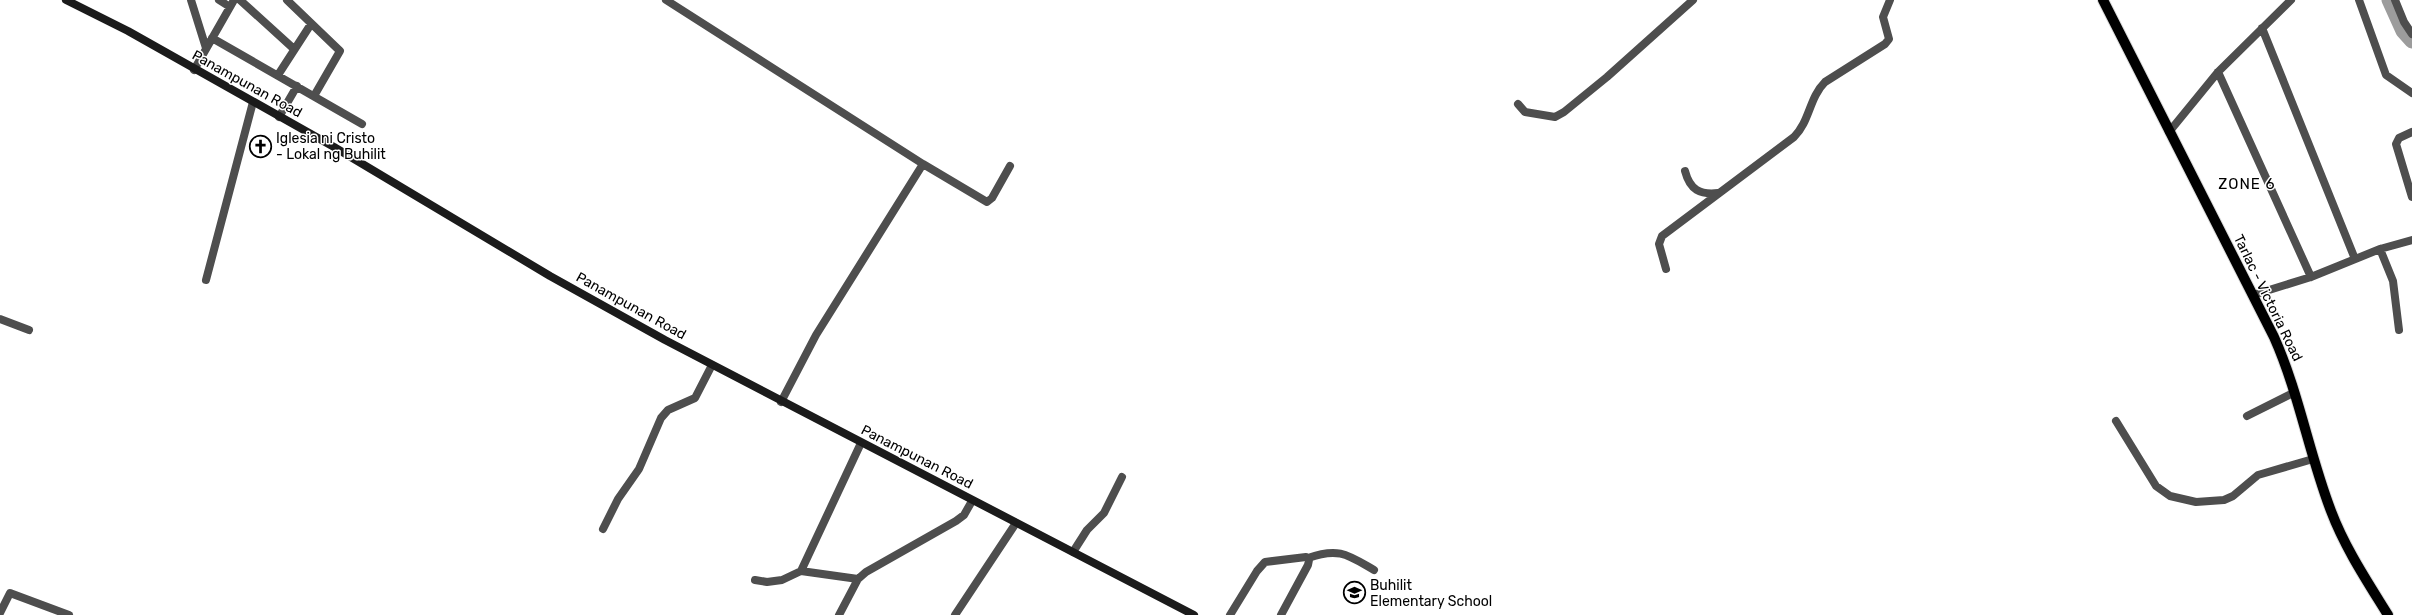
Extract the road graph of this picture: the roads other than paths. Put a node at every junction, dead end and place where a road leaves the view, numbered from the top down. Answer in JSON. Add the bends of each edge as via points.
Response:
{"nodes":[{"id":1,"x":66,"y":0,"type":"edge"},
{"id":2,"x":190,"y":0,"type":"edge"},
{"id":3,"x":219,"y":0,"type":"edge"},
{"id":4,"x":240,"y":0,"type":"edge"},
{"id":5,"x":286,"y":0,"type":"edge"},
{"id":6,"x":666,"y":0,"type":"edge"},
{"id":7,"x":1693,"y":0,"type":"edge"},
{"id":8,"x":1890,"y":0,"type":"edge"},
{"id":9,"x":2103,"y":0,"type":"edge"},
{"id":10,"x":2291,"y":0,"type":"edge"},
{"id":11,"x":2358,"y":0,"type":"edge"},
{"id":12,"x":2395,"y":0,"type":"edge"},
{"id":13,"x":232,"y":4,"type":"edge"},
{"id":14,"x":311,"y":24,"type":"junction"},
{"id":15,"x":2262,"y":28,"type":"junction"},
{"id":16,"x":2412,"y":34,"type":"edge"},
{"id":17,"x":212,"y":38,"type":"junction"},
{"id":18,"x":206,"y":48,"type":"junction"},
{"id":19,"x":294,"y":48,"type":"junction"},
{"id":20,"x":194,"y":70,"type":"junction"},
{"id":21,"x":2218,"y":72,"type":"junction"},
{"id":22,"x":278,"y":75,"type":"junction"},
{"id":23,"x":297,"y":86,"type":"junction"},
{"id":24,"x":2412,"y":93,"type":"edge"},
{"id":25,"x":314,"y":96,"type":"junction"},
{"id":26,"x":253,"y":102,"type":"junction"},
{"id":27,"x":1518,"y":104,"type":"dead end"},
{"id":28,"x":279,"y":117,"type":"junction"},
{"id":29,"x":362,"y":124,"type":"dead end"},
{"id":30,"x":2169,"y":132,"type":"junction"},
{"id":31,"x":2412,"y":132,"type":"edge"},
{"id":32,"x":923,"y":164,"type":"junction"},
{"id":33,"x":1010,"y":166,"type":"dead end"},
{"id":34,"x":1685,"y":171,"type":"dead end"},
{"id":35,"x":1719,"y":193,"type":"junction"},
{"id":36,"x":2412,"y":197,"type":"edge"},
{"id":37,"x":2412,"y":240,"type":"edge"},
{"id":38,"x":2380,"y":249,"type":"junction"},
{"id":39,"x":2355,"y":259,"type":"junction"},
{"id":40,"x":1666,"y":269,"type":"dead end"},
{"id":41,"x":2311,"y":277,"type":"junction"},
{"id":42,"x":206,"y":280,"type":"dead end"},
{"id":43,"x":2253,"y":295,"type":"junction"},
{"id":44,"x":0,"y":319,"type":"edge"},
{"id":45,"x":29,"y":330,"type":"dead end"},
{"id":46,"x":2399,"y":330,"type":"dead end"},
{"id":47,"x":712,"y":365,"type":"junction"},
{"id":48,"x":2295,"y":392,"type":"junction"},
{"id":49,"x":781,"y":402,"type":"junction"},
{"id":50,"x":2247,"y":416,"type":"dead end"},
{"id":51,"x":2116,"y":421,"type":"dead end"},
{"id":52,"x":861,"y":443,"type":"junction"},
{"id":53,"x":2313,"y":459,"type":"junction"},
{"id":54,"x":1122,"y":477,"type":"dead end"},
{"id":55,"x":972,"y":501,"type":"junction"},
{"id":56,"x":1016,"y":523,"type":"junction"},
{"id":57,"x":604,"y":529,"type":"dead end"},
{"id":58,"x":1073,"y":552,"type":"junction"},
{"id":59,"x":1308,"y":558,"type":"junction"},
{"id":60,"x":1374,"y":570,"type":"dead end"},
{"id":61,"x":800,"y":571,"type":"junction"},
{"id":62,"x":858,"y":579,"type":"junction"},
{"id":63,"x":755,"y":580,"type":"dead end"},
{"id":64,"x":0,"y":613,"type":"edge"},
{"id":65,"x":69,"y":615,"type":"edge"},
{"id":66,"x":839,"y":615,"type":"edge"},
{"id":67,"x":955,"y":615,"type":"edge"},
{"id":68,"x":1194,"y":615,"type":"edge"},
{"id":69,"x":1230,"y":615,"type":"edge"},
{"id":70,"x":1281,"y":615,"type":"edge"},
{"id":71,"x":2388,"y":615,"type":"edge"}],
"edges":[{"from":1,"to":20,"type":"street","name":"Panampunan Road","via":[[128,31]]},
{"from":2,"to":18,"type":"street"},
{"from":3,"to":13,"type":"street"},
{"from":4,"to":19,"type":"street"},
{"from":5,"to":14,"type":"street"},
{"from":6,"to":32,"type":"street"},
{"from":7,"to":27,"type":"street","via":[[1564,112],[1555,117],[1525,112]]},
{"from":8,"to":35,"type":"street","via":[[1884,17],[1889,32],[1889,39],[1885,44],[1825,82],[1811,101],[1801,130]]},
{"from":9,"to":30,"type":"main road","name":"Tarlac - Victoria Road"},
{"from":10,"to":15,"type":"street"},
{"from":11,"to":24,"type":"street","via":[[2386,75]]},
{"from":12,"to":16,"type":"street"},
{"from":13,"to":17,"type":"street"},
{"from":14,"to":19,"type":"street"},
{"from":14,"to":25,"type":"street","via":[[340,51]]},
{"from":15,"to":21,"type":"street"},
{"from":15,"to":39,"type":"street"},
{"from":17,"to":18,"type":"street"},
{"from":17,"to":22,"type":"street"},
{"from":18,"to":20,"type":"street"},
{"from":19,"to":22,"type":"street"},
{"from":20,"to":26,"type":"street","name":"Panampunan Road"},
{"from":21,"to":30,"type":"street"},
{"from":21,"to":41,"type":"street"},
{"from":22,"to":23,"type":"street"},
{"from":23,"to":25,"type":"street"},
{"from":23,"to":28,"type":"street"},
{"from":25,"to":29,"type":"street"},
{"from":26,"to":28,"type":"street","name":"Panampunan Road"},
{"from":26,"to":42,"type":"street"},
{"from":28,"to":47,"type":"street","name":"Panampunan Road","via":[[550,276]]},
{"from":30,"to":43,"type":"main road","name":"Tarlac - Victoria Road"},
{"from":31,"to":36,"type":"street","via":[[2399,138],[2396,144]]},
{"from":32,"to":33,"type":"street","via":[[987,202],[992,198]]},
{"from":32,"to":49,"type":"street","via":[[816,335]]},
{"from":34,"to":35,"type":"street","via":[[1696,191],[1706,195]]},
{"from":35,"to":40,"type":"street","via":[[1662,236],[1659,244]]},
{"from":37,"to":38,"type":"street"},
{"from":38,"to":39,"type":"street"},
{"from":38,"to":46,"type":"street","via":[[2393,281]]},
{"from":39,"to":41,"type":"street"},
{"from":41,"to":43,"type":"street"},
{"from":43,"to":48,"type":"main road","name":"Tarlac - Victoria Road","via":[[2284,359]]},
{"from":44,"to":45,"type":"street"},
{"from":47,"to":49,"type":"street","name":"Panampunan Road"},
{"from":47,"to":57,"type":"street","via":[[695,398],[668,410],[661,418],[639,469],[618,499]]},
{"from":48,"to":50,"type":"street"},
{"from":48,"to":53,"type":"main road","name":"Tarlac - Victoria Road"},
{"from":49,"to":52,"type":"street","name":"Panampunan Road"},
{"from":51,"to":53,"type":"street","via":[[2156,486],[2170,496],[2196,502],[2224,500],[2233,496],[2258,474]]},
{"from":52,"to":55,"type":"street","name":"Panampunan Road"},
{"from":52,"to":61,"type":"street"},
{"from":53,"to":71,"type":"main road","name":"Tarlac - Victoria Road","via":[[2340,532]]},
{"from":54,"to":58,"type":"street","via":[[1104,513],[1087,530]]},
{"from":55,"to":56,"type":"street","name":"Panampunan Road"},
{"from":55,"to":62,"type":"street","via":[[967,511],[956,521]]},
{"from":56,"to":58,"type":"street","name":"Panampunan Road"},
{"from":56,"to":67,"type":"street"},
{"from":58,"to":68,"type":"street","name":"Panampunan Road"},
{"from":59,"to":60,"type":"street","via":[[1345,554]]},
{"from":59,"to":69,"type":"street","via":[[1266,562],[1257,571]]},
{"from":59,"to":70,"type":"street","via":[[1308,565]]},
{"from":61,"to":62,"type":"street"},
{"from":61,"to":63,"type":"street","via":[[782,580]]},
{"from":62,"to":66,"type":"street"},
{"from":64,"to":65,"type":"street","via":[[10,593]]}]}
